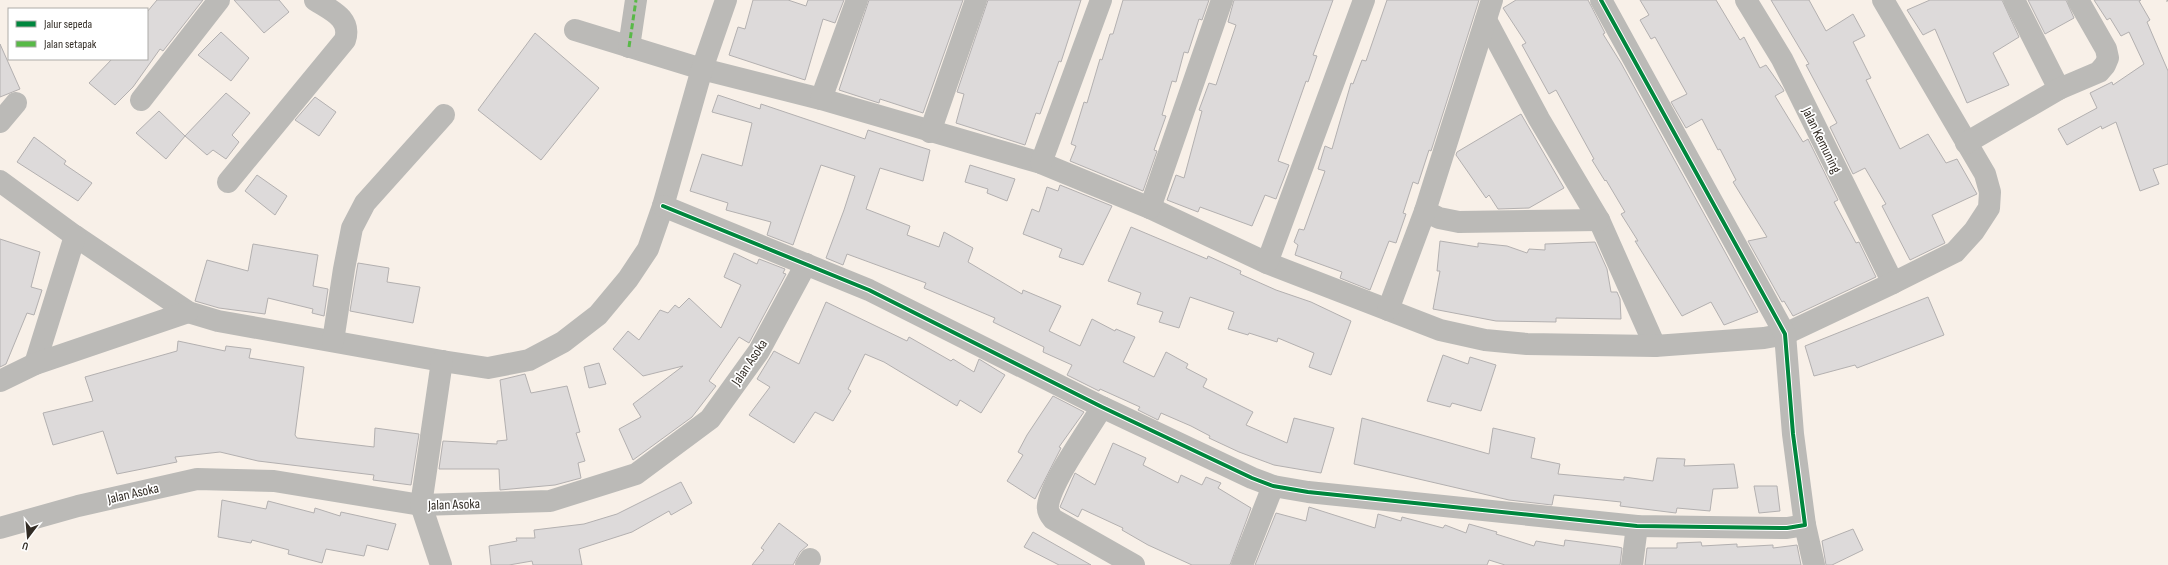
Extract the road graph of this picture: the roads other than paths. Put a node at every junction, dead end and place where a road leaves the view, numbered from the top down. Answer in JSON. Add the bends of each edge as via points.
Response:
{"nodes":[{"id":1,"x":219,"y":0,"type":"edge"},
{"id":2,"x":315,"y":0,"type":"edge"},
{"id":3,"x":636,"y":0,"type":"edge"},
{"id":4,"x":726,"y":0,"type":"edge"},
{"id":5,"x":857,"y":0,"type":"edge"},
{"id":6,"x":976,"y":0,"type":"edge"},
{"id":7,"x":1101,"y":0,"type":"edge"},
{"id":8,"x":1222,"y":0,"type":"edge"},
{"id":9,"x":1364,"y":0,"type":"edge"},
{"id":10,"x":1601,"y":0,"type":"edge"},
{"id":11,"x":1746,"y":0,"type":"edge"},
{"id":12,"x":1883,"y":0,"type":"edge"},
{"id":13,"x":2014,"y":0,"type":"edge"},
{"id":14,"x":2078,"y":0,"type":"edge"},
{"id":15,"x":1489,"y":10,"type":"edge"},
{"id":16,"x":575,"y":30,"type":"dead end"},
{"id":17,"x":629,"y":47,"type":"junction"},
{"id":18,"x":702,"y":69,"type":"junction"},
{"id":19,"x":2059,"y":89,"type":"junction"},
{"id":20,"x":821,"y":99,"type":"junction"},
{"id":21,"x":141,"y":100,"type":"dead end"},
{"id":22,"x":16,"y":103,"type":"dead end"},
{"id":23,"x":444,"y":115,"type":"dead end"},
{"id":24,"x":0,"y":122,"type":"edge"},
{"id":25,"x":930,"y":132,"type":"junction"},
{"id":26,"x":1966,"y":143,"type":"junction"},
{"id":27,"x":1041,"y":163,"type":"junction"},
{"id":28,"x":0,"y":181,"type":"edge"},
{"id":29,"x":228,"y":182,"type":"dead end"},
{"id":30,"x":663,"y":206,"type":"junction"},
{"id":31,"x":1150,"y":208,"type":"junction"},
{"id":32,"x":1425,"y":211,"type":"junction"},
{"id":33,"x":1599,"y":220,"type":"junction"},
{"id":34,"x":75,"y":236,"type":"junction"},
{"id":35,"x":1266,"y":263,"type":"junction"},
{"id":36,"x":806,"y":264,"type":"junction"},
{"id":37,"x":1893,"y":284,"type":"junction"},
{"id":38,"x":1388,"y":310,"type":"junction"},
{"id":39,"x":188,"y":312,"type":"junction"},
{"id":40,"x":1784,"y":334,"type":"junction"},
{"id":41,"x":333,"y":341,"type":"junction"},
{"id":42,"x":1655,"y":346,"type":"junction"},
{"id":43,"x":442,"y":361,"type":"junction"},
{"id":44,"x":35,"y":364,"type":"junction"},
{"id":45,"x":0,"y":381,"type":"edge"},
{"id":46,"x":1102,"y":407,"type":"junction"},
{"id":47,"x":1273,"y":486,"type":"junction"},
{"id":48,"x":421,"y":505,"type":"junction"},
{"id":49,"x":1,"y":525,"type":"edge"},
{"id":50,"x":1805,"y":525,"type":"junction"},
{"id":51,"x":1637,"y":526,"type":"junction"},
{"id":52,"x":441,"y":565,"type":"edge"},
{"id":53,"x":1134,"y":565,"type":"edge"},
{"id":54,"x":1242,"y":565,"type":"edge"},
{"id":55,"x":1632,"y":565,"type":"edge"},
{"id":56,"x":1814,"y":565,"type":"edge"}],
"edges":[{"from":1,"to":21,"type":"street"},
{"from":2,"to":29,"type":"street","via":[[342,18],[348,32],[345,40]]},
{"from":3,"to":17,"type":"street"},
{"from":4,"to":18,"type":"street"},
{"from":5,"to":20,"type":"street"},
{"from":6,"to":25,"type":"street"},
{"from":7,"to":27,"type":"street"},
{"from":8,"to":31,"type":"street"},
{"from":9,"to":35,"type":"street"},
{"from":10,"to":40,"type":"street"},
{"from":11,"to":37,"type":"street","name":"Jalan Kemuning","via":[[1782,59]]},
{"from":12,"to":26,"type":"street"},
{"from":13,"to":19,"type":"street"},
{"from":14,"to":19,"type":"street","via":[[2106,49],[2108,58],[2099,72]]},
{"from":15,"to":32,"type":"street"},
{"from":15,"to":33,"type":"street","via":[[1539,119]]},
{"from":16,"to":17,"type":"street"},
{"from":17,"to":18,"type":"street"},
{"from":18,"to":20,"type":"street"},
{"from":18,"to":30,"type":"street"},
{"from":19,"to":26,"type":"street"},
{"from":20,"to":25,"type":"street"},
{"from":22,"to":24,"type":"street"},
{"from":23,"to":41,"type":"street","via":[[364,203],[352,228]]},
{"from":25,"to":27,"type":"street"},
{"from":26,"to":37,"type":"street","via":[[1985,174],[1990,192],[1989,208],[1974,231],[1954,252]]},
{"from":27,"to":31,"type":"street"},
{"from":28,"to":34,"type":"street"},
{"from":30,"to":36,"type":"street"},
{"from":30,"to":43,"type":"street","via":[[648,249],[628,279],[598,315],[563,342],[529,360],[488,368]]},
{"from":31,"to":35,"type":"street"},
{"from":32,"to":33,"type":"street","via":[[1439,218],[1460,222]]},
{"from":32,"to":38,"type":"street"},
{"from":33,"to":42,"type":"street"},
{"from":34,"to":39,"type":"street"},
{"from":34,"to":44,"type":"street"},
{"from":35,"to":38,"type":"street"},
{"from":36,"to":46,"type":"street","via":[[869,290]]},
{"from":36,"to":48,"type":"street","name":"Jalan Asoka","via":[[759,351],[710,419],[636,474],[550,501]]},
{"from":37,"to":40,"type":"street"},
{"from":38,"to":42,"type":"street","via":[[1440,330],[1485,340],[1527,344]]},
{"from":39,"to":41,"type":"street","via":[[218,321]]},
{"from":39,"to":44,"type":"street"},
{"from":40,"to":42,"type":"street","via":[[1764,338]]},
{"from":40,"to":50,"type":"street"},
{"from":41,"to":43,"type":"street"},
{"from":43,"to":48,"type":"street"},
{"from":44,"to":45,"type":"street"},
{"from":46,"to":47,"type":"street"},
{"from":46,"to":53,"type":"street","via":[[1058,480],[1047,506],[1048,514]]},
{"from":47,"to":51,"type":"street","via":[[1308,492]]},
{"from":47,"to":54,"type":"street"},
{"from":48,"to":49,"type":"street","name":"Jalan Asoka","via":[[274,481],[197,478]]},
{"from":48,"to":52,"type":"street"},
{"from":50,"to":51,"type":"street","via":[[1787,528]]},
{"from":50,"to":56,"type":"street"},
{"from":51,"to":55,"type":"street"}]}
